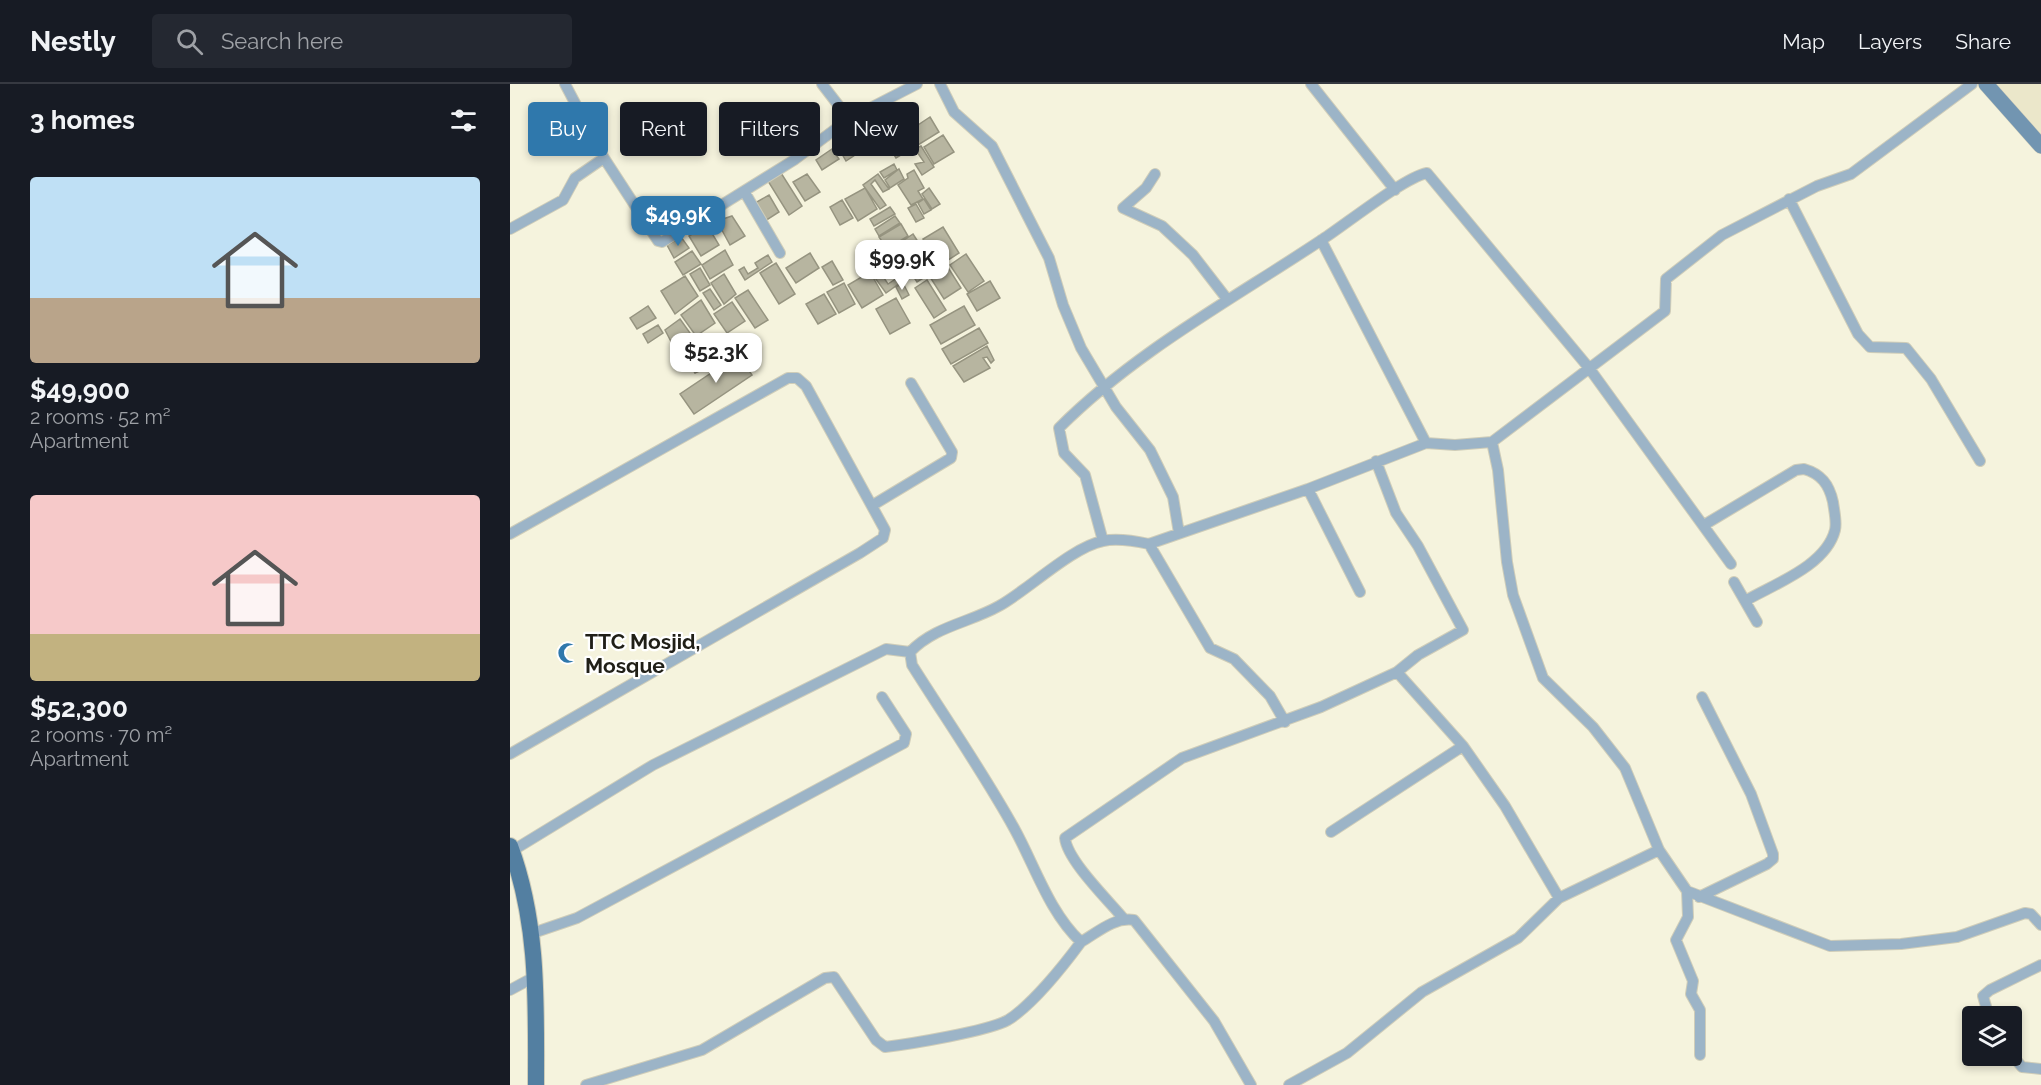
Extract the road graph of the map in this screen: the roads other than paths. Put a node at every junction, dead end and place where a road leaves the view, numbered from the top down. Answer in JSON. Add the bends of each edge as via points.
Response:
{"nodes":[{"id":1,"x":565,"y":84,"type":"edge"},
{"id":2,"x":822,"y":84,"type":"edge"},
{"id":3,"x":917,"y":84,"type":"edge"},
{"id":4,"x":940,"y":84,"type":"edge"},
{"id":5,"x":1311,"y":84,"type":"edge"},
{"id":6,"x":1972,"y":84,"type":"edge"},
{"id":7,"x":1986,"y":84,"type":"edge"},
{"id":8,"x":836,"y":102,"type":"edge"},
{"id":9,"x":882,"y":102,"type":"edge"},
{"id":10,"x":832,"y":131,"type":"edge"},
{"id":11,"x":2041,"y":146,"type":"edge"},
{"id":12,"x":604,"y":158,"type":"junction"},
{"id":13,"x":1155,"y":174,"type":"dead end"},
{"id":14,"x":1395,"y":190,"type":"junction"},
{"id":15,"x":744,"y":191,"type":"junction"},
{"id":16,"x":1789,"y":199,"type":"junction"},
{"id":17,"x":510,"y":229,"type":"edge"},
{"id":18,"x":1321,"y":240,"type":"junction"},
{"id":19,"x":780,"y":253,"type":"dead end"},
{"id":20,"x":1227,"y":299,"type":"junction"},
{"id":21,"x":1589,"y":368,"type":"junction"},
{"id":22,"x":911,"y":383,"type":"dead end"},
{"id":23,"x":1104,"y":386,"type":"junction"},
{"id":24,"x":1492,"y":442,"type":"junction"},
{"id":25,"x":1426,"y":443,"type":"junction"},
{"id":26,"x":1376,"y":461,"type":"junction"},
{"id":27,"x":1980,"y":461,"type":"dead end"},
{"id":28,"x":1308,"y":489,"type":"junction"},
{"id":29,"x":873,"y":505,"type":"junction"},
{"id":30,"x":1704,"y":525,"type":"junction"},
{"id":31,"x":1179,"y":533,"type":"junction"},
{"id":32,"x":510,"y":534,"type":"edge"},
{"id":33,"x":1103,"y":541,"type":"junction"},
{"id":34,"x":1149,"y":544,"type":"junction"},
{"id":35,"x":1731,"y":564,"type":"dead end"},
{"id":36,"x":1734,"y":582,"type":"dead end"},
{"id":37,"x":1359,"y":592,"type":"dead end"},
{"id":38,"x":1745,"y":601,"type":"junction"},
{"id":39,"x":1757,"y":622,"type":"dead end"},
{"id":40,"x":910,"y":652,"type":"junction"},
{"id":41,"x":1397,"y":672,"type":"junction"},
{"id":42,"x":882,"y":697,"type":"dead end"},
{"id":43,"x":1702,"y":697,"type":"dead end"},
{"id":44,"x":1285,"y":722,"type":"junction"},
{"id":45,"x":1463,"y":746,"type":"junction"},
{"id":46,"x":510,"y":754,"type":"edge"},
{"id":47,"x":1331,"y":832,"type":"dead end"},
{"id":48,"x":511,"y":849,"type":"edge"},
{"id":49,"x":1659,"y":850,"type":"junction"},
{"id":50,"x":1687,"y":891,"type":"junction"},
{"id":51,"x":1699,"y":897,"type":"junction"},
{"id":52,"x":1559,"y":898,"type":"junction"},
{"id":53,"x":1123,"y":918,"type":"junction"},
{"id":54,"x":2041,"y":925,"type":"edge"},
{"id":55,"x":533,"y":933,"type":"junction"},
{"id":56,"x":1081,"y":942,"type":"junction"},
{"id":57,"x":2041,"y":965,"type":"edge"},
{"id":58,"x":536,"y":976,"type":"junction"},
{"id":59,"x":510,"y":990,"type":"edge"},
{"id":60,"x":1986,"y":1006,"type":"edge"},
{"id":61,"x":1700,"y":1055,"type":"dead end"},
{"id":62,"x":2021,"y":1066,"type":"edge"},
{"id":63,"x":2041,"y":1069,"type":"edge"},
{"id":64,"x":536,"y":1085,"type":"edge"},
{"id":65,"x":586,"y":1085,"type":"edge"},
{"id":66,"x":1251,"y":1085,"type":"edge"},
{"id":67,"x":1289,"y":1085,"type":"edge"}],
"edges":[{"from":1,"to":12,"type":"street"},
{"from":2,"to":8,"type":"street"},
{"from":3,"to":9,"type":"street"},
{"from":4,"to":23,"type":"street","via":[[954,112],[992,146],[1049,258],[1081,348]]},
{"from":5,"to":14,"type":"street"},
{"from":6,"to":16,"type":"street","via":[[1851,174]]},
{"from":7,"to":11,"type":"street"},
{"from":10,"to":15,"type":"street"},
{"from":12,"to":15,"type":"street","via":[[662,242]]},
{"from":12,"to":17,"type":"street","via":[[575,178],[563,201]]},
{"from":13,"to":20,"type":"street","via":[[1146,188],[1123,208],[1162,226],[1193,255]]},
{"from":14,"to":18,"type":"street"},
{"from":14,"to":21,"type":"street","via":[[1424,173],[1430,174]]},
{"from":15,"to":19,"type":"street"},
{"from":16,"to":21,"type":"street","via":[[1722,235],[1675,271],[1664,284],[1665,311]]},
{"from":16,"to":27,"type":"street","via":[[1858,334],[1870,347],[1906,348],[1931,379]]},
{"from":18,"to":20,"type":"street"},
{"from":18,"to":25,"type":"street"},
{"from":20,"to":23,"type":"street"},
{"from":21,"to":24,"type":"street"},
{"from":21,"to":30,"type":"street"},
{"from":22,"to":29,"type":"street","via":[[952,452],[951,458]]},
{"from":23,"to":31,"type":"street","via":[[1150,450],[1173,497]]},
{"from":23,"to":33,"type":"street","via":[[1059,428],[1064,453],[1085,475]]},
{"from":24,"to":25,"type":"street"},
{"from":24,"to":49,"type":"street","via":[[1513,595],[1543,678],[1593,727],[1625,768]]},
{"from":25,"to":26,"type":"street"},
{"from":26,"to":28,"type":"street"},
{"from":26,"to":41,"type":"street","via":[[1396,513],[1463,630],[1418,655]]},
{"from":28,"to":31,"type":"street"},
{"from":28,"to":37,"type":"street"},
{"from":29,"to":32,"type":"street","via":[[806,386],[797,378],[788,378]]},
{"from":29,"to":46,"type":"street","via":[[885,530],[883,538]]},
{"from":30,"to":35,"type":"street"},
{"from":30,"to":38,"type":"street","via":[[1796,470],[1804,469],[1824,480],[1832,500],[1836,529],[1826,548],[1808,566]]},
{"from":31,"to":34,"type":"street"},
{"from":33,"to":34,"type":"street"},
{"from":33,"to":40,"type":"street","via":[[1069,558],[998,606],[946,626]]},
{"from":34,"to":44,"type":"street","via":[[1210,648],[1234,659],[1270,696]]},
{"from":36,"to":38,"type":"street"},
{"from":38,"to":39,"type":"street"},
{"from":40,"to":48,"type":"street","via":[[886,649],[653,765]]},
{"from":40,"to":56,"type":"street","via":[[912,665],[1014,828],[1058,914]]},
{"from":41,"to":44,"type":"street"},
{"from":41,"to":45,"type":"street"},
{"from":42,"to":55,"type":"street","via":[[906,734],[904,743],[577,918]]},
{"from":43,"to":51,"type":"street","via":[[1751,794],[1773,859]]},
{"from":44,"to":53,"type":"street","via":[[1182,758],[1065,838],[1078,862]]},
{"from":45,"to":47,"type":"street"},
{"from":45,"to":52,"type":"street","via":[[1505,806]]},
{"from":48,"to":55,"type":"main road"},
{"from":49,"to":50,"type":"street"},
{"from":49,"to":52,"type":"street"},
{"from":50,"to":51,"type":"street"},
{"from":50,"to":61,"type":"street","via":[[1688,917],[1676,940],[1693,981],[1691,994],[1700,1010]]},
{"from":51,"to":54,"type":"street","via":[[1830,946],[1901,944],[1957,937],[2025,913]]},
{"from":52,"to":67,"type":"street","via":[[1518,938],[1422,992],[1347,1053]]},
{"from":53,"to":56,"type":"street"},
{"from":53,"to":66,"type":"street","via":[[1134,920],[1214,1021]]},
{"from":55,"to":58,"type":"main road"},
{"from":56,"to":65,"type":"street","via":[[1058,973],[1008,1020],[987,1028],[885,1047],[876,1040],[834,977],[825,978],[702,1050]]},
{"from":57,"to":60,"type":"street","via":[[1990,990],[1983,996]]},
{"from":58,"to":59,"type":"street"},
{"from":58,"to":64,"type":"main road"},
{"from":62,"to":63,"type":"street"}]}
